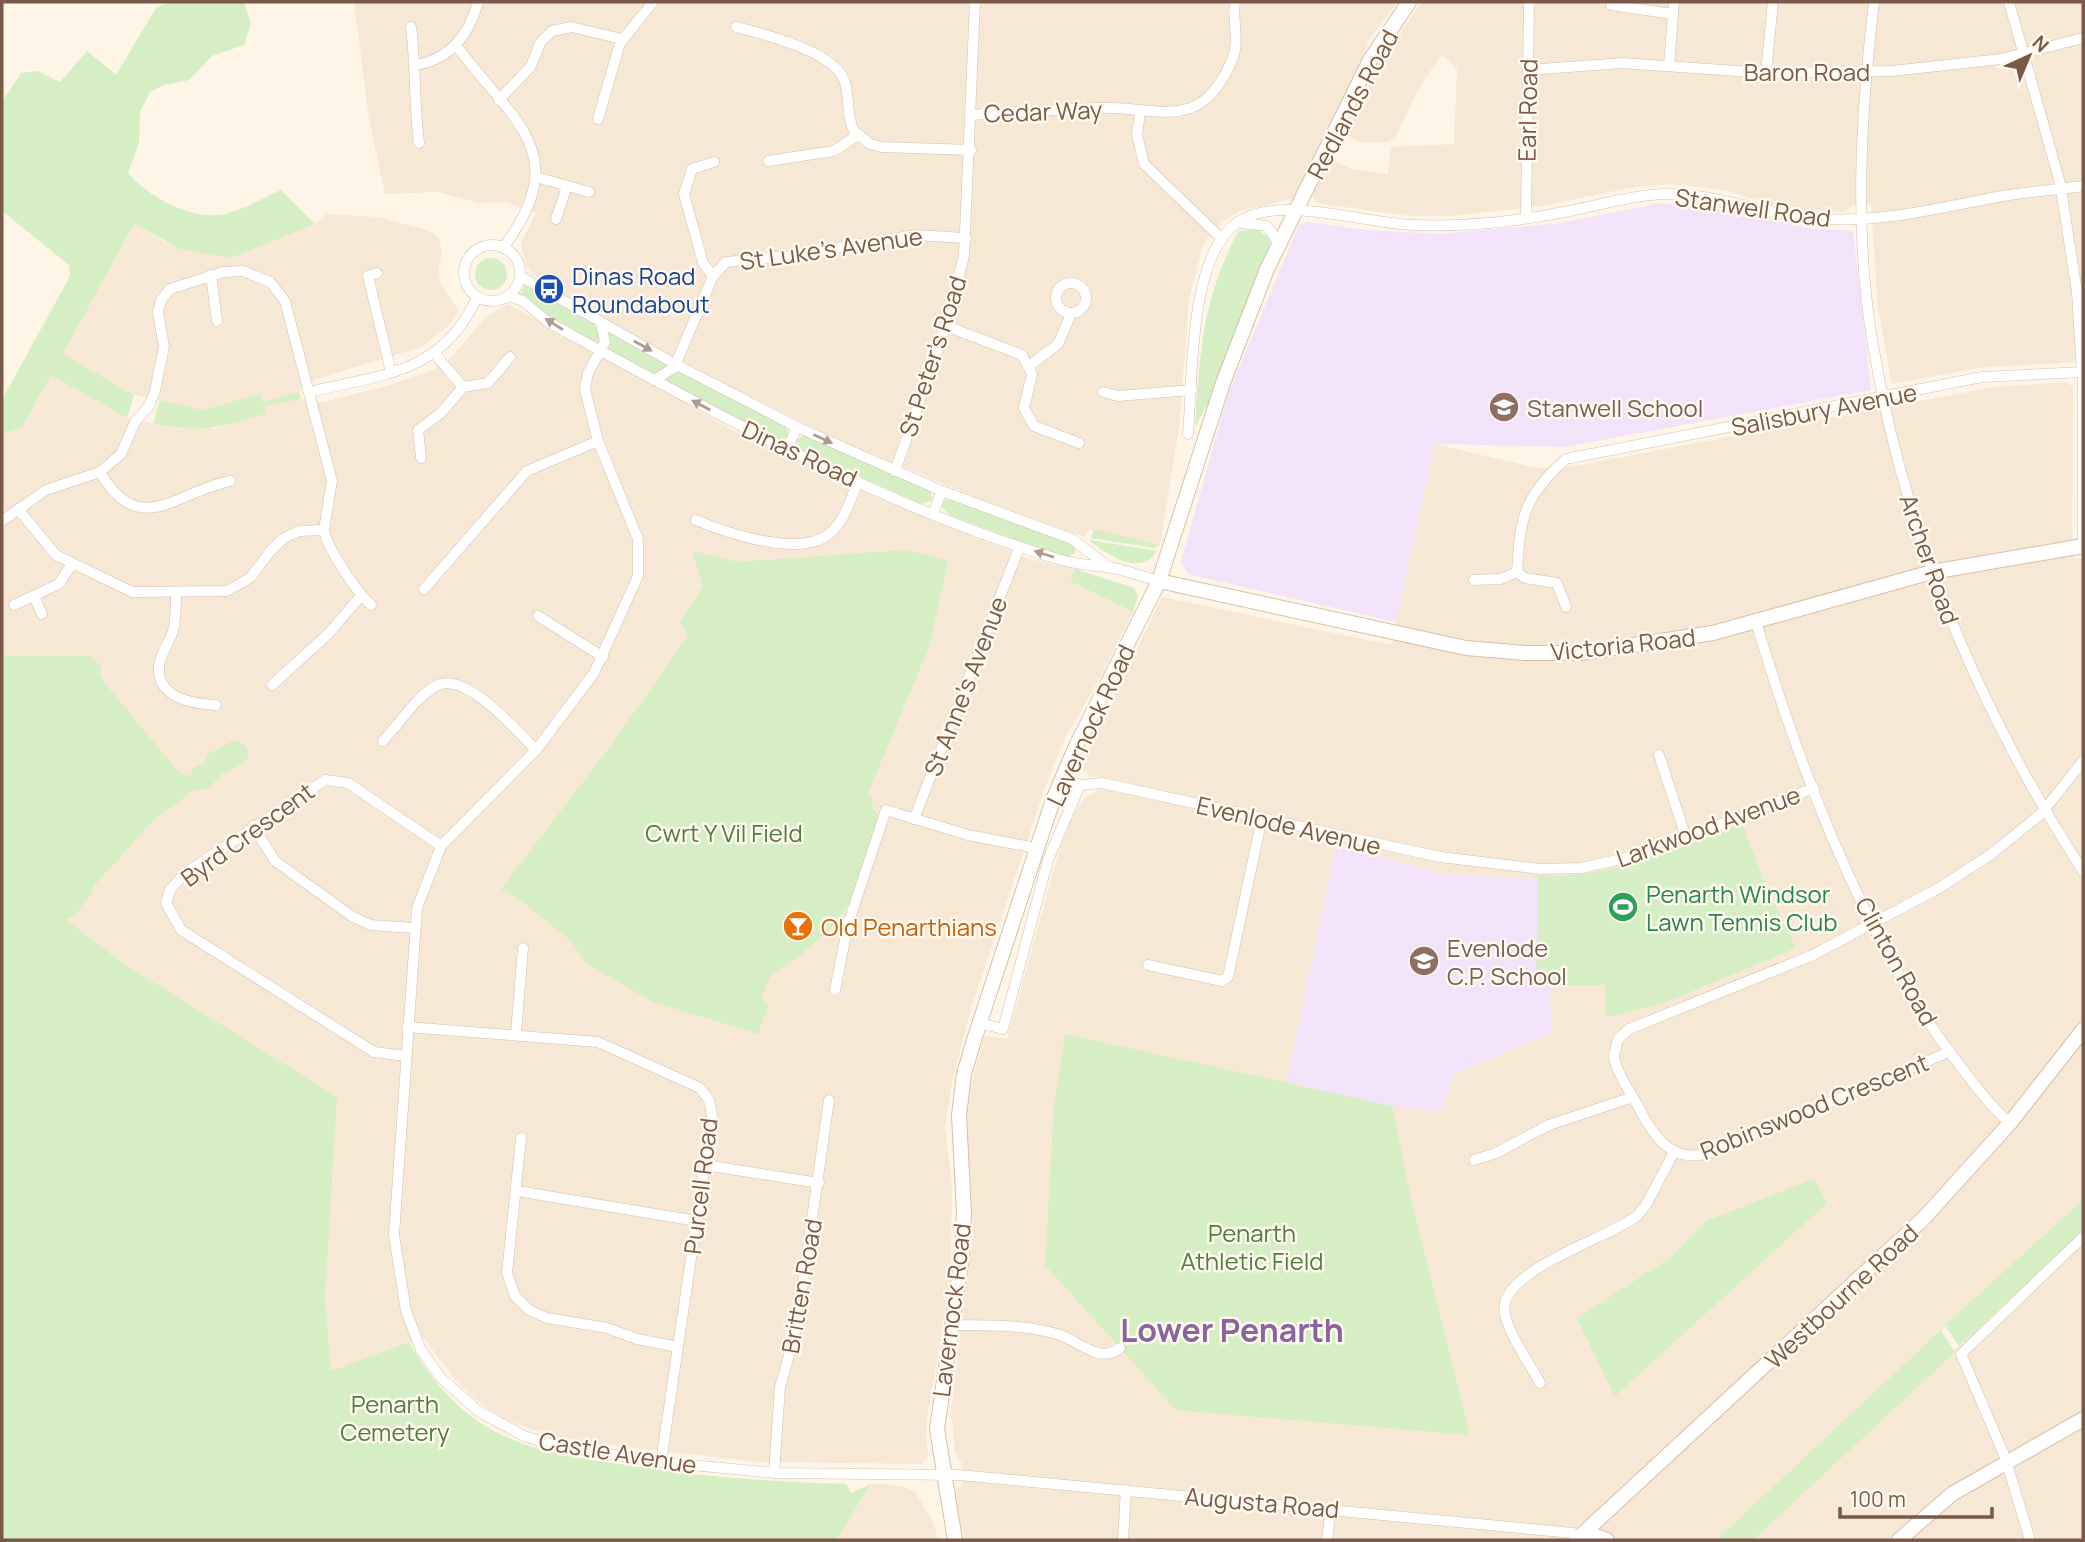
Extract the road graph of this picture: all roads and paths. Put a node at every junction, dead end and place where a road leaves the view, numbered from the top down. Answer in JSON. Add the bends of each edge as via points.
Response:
{"nodes":[{"id":1,"x":478,"y":2,"type":"edge"},
{"id":2,"x":653,"y":2,"type":"edge"},
{"id":3,"x":975,"y":2,"type":"edge"},
{"id":4,"x":1236,"y":2,"type":"edge"},
{"id":5,"x":1409,"y":2,"type":"edge"},
{"id":6,"x":1529,"y":2,"type":"edge"},
{"id":7,"x":1674,"y":2,"type":"edge"},
{"id":8,"x":1773,"y":2,"type":"edge"},
{"id":9,"x":1874,"y":2,"type":"edge"},
{"id":10,"x":2009,"y":2,"type":"edge"},
{"id":11,"x":1611,"y":5,"type":"dead end"},
{"id":12,"x":1673,"y":14,"type":"junction"},
{"id":13,"x":411,"y":27,"type":"dead end"},
{"id":14,"x":736,"y":27,"type":"dead end"},
{"id":15,"x":2083,"y":38,"type":"edge"},
{"id":16,"x":622,"y":39,"type":"junction"},
{"id":17,"x":456,"y":45,"type":"junction"},
{"id":18,"x":2024,"y":54,"type":"junction"},
{"id":19,"x":416,"y":65,"type":"junction"},
{"id":20,"x":1669,"y":65,"type":"junction"},
{"id":21,"x":1528,"y":70,"type":"junction"},
{"id":22,"x":1867,"y":72,"type":"junction"},
{"id":23,"x":1766,"y":73,"type":"junction"},
{"id":24,"x":499,"y":100,"type":"junction"},
{"id":25,"x":1140,"y":113,"type":"junction"},
{"id":26,"x":972,"y":115,"type":"junction"},
{"id":27,"x":598,"y":119,"type":"dead end"},
{"id":28,"x":858,"y":135,"type":"junction"},
{"id":29,"x":419,"y":143,"type":"dead end"},
{"id":30,"x":971,"y":150,"type":"junction"},
{"id":31,"x":768,"y":161,"type":"dead end"},
{"id":32,"x":714,"y":162,"type":"dead end"},
{"id":33,"x":536,"y":177,"type":"junction"},
{"id":34,"x":567,"y":186,"type":"junction"},
{"id":35,"x":2083,"y":186,"type":"edge"},
{"id":36,"x":2061,"y":189,"type":"junction"},
{"id":37,"x":589,"y":192,"type":"dead end"},
{"id":38,"x":1297,"y":208,"type":"junction"},
{"id":39,"x":1526,"y":218,"type":"junction"},
{"id":40,"x":556,"y":219,"type":"dead end"},
{"id":41,"x":1862,"y":219,"type":"junction"},
{"id":42,"x":1236,"y":223,"type":"junction"},
{"id":43,"x":967,"y":238,"type":"junction"},
{"id":44,"x":1222,"y":239,"type":"junction"},
{"id":45,"x":1279,"y":244,"type":"junction"},
{"id":46,"x":503,"y":248,"type":"junction"},
{"id":47,"x":377,"y":274,"type":"dead end"},
{"id":48,"x":211,"y":275,"type":"junction"},
{"id":49,"x":520,"y":276,"type":"junction"},
{"id":50,"x":713,"y":276,"type":"junction"},
{"id":51,"x":509,"y":296,"type":"junction"},
{"id":52,"x":477,"y":297,"type":"junction"},
{"id":53,"x":1070,"y":314,"type":"dead end"},
{"id":54,"x":217,"y":321,"type":"dead end"},
{"id":55,"x":601,"y":323,"type":"junction"},
{"id":56,"x":946,"y":326,"type":"junction"},
{"id":57,"x":600,"y":350,"type":"junction"},
{"id":58,"x":435,"y":353,"type":"junction"},
{"id":59,"x":510,"y":357,"type":"dead end"},
{"id":60,"x":675,"y":364,"type":"junction"},
{"id":61,"x":1028,"y":367,"type":"junction"},
{"id":62,"x":391,"y":372,"type":"junction"},
{"id":63,"x":2083,"y":372,"type":"edge"},
{"id":64,"x":654,"y":380,"type":"junction"},
{"id":65,"x":463,"y":387,"type":"junction"},
{"id":66,"x":1192,"y":390,"type":"junction"},
{"id":67,"x":309,"y":392,"type":"junction"},
{"id":68,"x":1103,"y":392,"type":"dead end"},
{"id":69,"x":1884,"y":398,"type":"junction"},
{"id":70,"x":797,"y":427,"type":"junction"},
{"id":71,"x":1188,"y":434,"type":"dead end"},
{"id":72,"x":598,"y":441,"type":"junction"},
{"id":73,"x":1079,"y":443,"type":"dead end"},
{"id":74,"x":787,"y":449,"type":"junction"},
{"id":75,"x":421,"y":458,"type":"dead end"},
{"id":76,"x":895,"y":471,"type":"junction"},
{"id":77,"x":100,"y":472,"type":"junction"},
{"id":78,"x":230,"y":481,"type":"dead end"},
{"id":79,"x":858,"y":481,"type":"junction"},
{"id":80,"x":942,"y":491,"type":"junction"},
{"id":81,"x":18,"y":509,"type":"junction"},
{"id":82,"x":933,"y":513,"type":"junction"},
{"id":83,"x":696,"y":520,"type":"dead end"},
{"id":84,"x":2,"y":521,"type":"edge"},
{"id":85,"x":324,"y":530,"type":"junction"},
{"id":86,"x":1082,"y":545,"type":"junction"},
{"id":87,"x":2083,"y":545,"type":"edge"},
{"id":88,"x":1017,"y":553,"type":"dead end"},
{"id":89,"x":72,"y":564,"type":"junction"},
{"id":90,"x":1076,"y":564,"type":"junction"},
{"id":91,"x":1110,"y":568,"type":"junction"},
{"id":92,"x":1517,"y":572,"type":"junction"},
{"id":93,"x":1932,"y":572,"type":"junction"},
{"id":94,"x":1474,"y":580,"type":"dead end"},
{"id":95,"x":1159,"y":581,"type":"junction"},
{"id":96,"x":424,"y":590,"type":"dead end"},
{"id":97,"x":176,"y":593,"type":"junction"},
{"id":98,"x":34,"y":596,"type":"junction"},
{"id":99,"x":361,"y":596,"type":"junction"},
{"id":100,"x":14,"y":605,"type":"dead end"},
{"id":101,"x":371,"y":605,"type":"dead end"},
{"id":102,"x":1566,"y":607,"type":"dead end"},
{"id":103,"x":42,"y":614,"type":"dead end"},
{"id":104,"x":538,"y":616,"type":"dead end"},
{"id":105,"x":1756,"y":622,"type":"junction"},
{"id":106,"x":603,"y":657,"type":"junction"},
{"id":107,"x":272,"y":685,"type":"dead end"},
{"id":108,"x":216,"y":705,"type":"dead end"},
{"id":109,"x":383,"y":741,"type":"dead end"},
{"id":110,"x":536,"y":750,"type":"junction"},
{"id":111,"x":1660,"y":755,"type":"dead end"},
{"id":112,"x":2083,"y":761,"type":"edge"},
{"id":113,"x":1062,"y":778,"type":"junction"},
{"id":114,"x":1080,"y":785,"type":"junction"},
{"id":115,"x":1814,"y":788,"type":"junction"},
{"id":116,"x":2045,"y":809,"type":"junction"},
{"id":117,"x":1262,"y":818,"type":"junction"},
{"id":118,"x":914,"y":819,"type":"junction"},
{"id":119,"x":253,"y":826,"type":"junction"},
{"id":120,"x":1686,"y":837,"type":"junction"},
{"id":121,"x":441,"y":846,"type":"junction"},
{"id":122,"x":1036,"y":848,"type":"junction"},
{"id":123,"x":1518,"y":868,"type":"joint"},
{"id":124,"x":2083,"y":871,"type":"edge"},
{"id":125,"x":1874,"y":924,"type":"junction"},
{"id":126,"x":414,"y":928,"type":"junction"},
{"id":127,"x":523,"y":947,"type":"dead end"},
{"id":128,"x":1148,"y":965,"type":"dead end"},
{"id":129,"x":835,"y":990,"type":"dead end"},
{"id":130,"x":979,"y":1023,"type":"junction"},
{"id":131,"x":407,"y":1027,"type":"junction"},
{"id":132,"x":2083,"y":1030,"type":"edge"},
{"id":133,"x":516,"y":1033,"type":"junction"},
{"id":134,"x":1950,"y":1052,"type":"junction"},
{"id":135,"x":406,"y":1056,"type":"junction"},
{"id":136,"x":1633,"y":1097,"type":"junction"},
{"id":137,"x":829,"y":1100,"type":"dead end"},
{"id":138,"x":2010,"y":1124,"type":"junction"},
{"id":139,"x":521,"y":1138,"type":"dead end"},
{"id":140,"x":1674,"y":1152,"type":"junction"},
{"id":141,"x":1474,"y":1160,"type":"dead end"},
{"id":142,"x":705,"y":1164,"type":"junction"},
{"id":143,"x":819,"y":1184,"type":"junction"},
{"id":144,"x":517,"y":1191,"type":"junction"},
{"id":145,"x":696,"y":1221,"type":"junction"},
{"id":146,"x":2083,"y":1237,"type":"edge"},
{"id":147,"x":955,"y":1325,"type":"junction"},
{"id":148,"x":678,"y":1347,"type":"junction"},
{"id":149,"x":1120,"y":1348,"type":"dead end"},
{"id":150,"x":1540,"y":1383,"type":"dead end"},
{"id":151,"x":2083,"y":1419,"type":"edge"},
{"id":152,"x":661,"y":1462,"type":"junction"},
{"id":153,"x":2007,"y":1462,"type":"junction"},
{"id":154,"x":774,"y":1473,"type":"junction"},
{"id":155,"x":943,"y":1474,"type":"junction"},
{"id":156,"x":1126,"y":1490,"type":"junction"},
{"id":157,"x":1331,"y":1508,"type":"junction"},
{"id":158,"x":1580,"y":1537,"type":"edge"},
{"id":159,"x":955,"y":1540,"type":"edge"},
{"id":160,"x":1123,"y":1540,"type":"edge"},
{"id":161,"x":1327,"y":1540,"type":"edge"},
{"id":162,"x":1607,"y":1540,"type":"edge"},
{"id":163,"x":1899,"y":1540,"type":"edge"},
{"id":164,"x":2030,"y":1540,"type":"edge"}],
"edges":[{"from":1,"to":17,"type":"street","via":[[471,26]]},
{"from":2,"to":16,"type":"street"},
{"from":3,"to":26,"type":"street","name":"Cedar Way"},
{"from":4,"to":25,"type":"street","name":"Cedar Way","via":[[1234,57],[1215,92],[1188,109]]},
{"from":5,"to":38,"type":"street","name":"Redlands Road","via":[[1370,60]]},
{"from":6,"to":21,"type":"street","name":"Earl Road"},
{"from":7,"to":12,"type":"street"},
{"from":8,"to":23,"type":"street"},
{"from":9,"to":22,"type":"street","name":"Archer Road"},
{"from":10,"to":18,"type":"street"},
{"from":11,"to":12,"type":"street"},
{"from":12,"to":20,"type":"street"},
{"from":13,"to":19,"type":"street"},
{"from":14,"to":28,"type":"street","via":[[829,61],[845,81],[849,116]]},
{"from":15,"to":18,"type":"street","name":"Baron Road"},
{"from":16,"to":24,"type":"street","via":[[571,27],[552,31],[540,43],[531,66]]},
{"from":16,"to":27,"type":"street"},
{"from":17,"to":19,"type":"street","via":[[441,58]]},
{"from":17,"to":24,"type":"street"},
{"from":18,"to":22,"type":"street","name":"Baron Road","via":[[1934,68]]},
{"from":18,"to":36,"type":"street"},
{"from":19,"to":29,"type":"street"},
{"from":20,"to":21,"type":"street","name":"Baron Road","via":[[1622,63]]},
{"from":20,"to":23,"type":"street","name":"Baron Road"},
{"from":21,"to":39,"type":"street","name":"Earl Road"},
{"from":22,"to":23,"type":"street","name":"Baron Road"},
{"from":22,"to":41,"type":"street","name":"Archer Road"},
{"from":24,"to":33,"type":"street","via":[[532,144]]},
{"from":25,"to":26,"type":"street","name":"Cedar Way","via":[[1099,108]]},
{"from":25,"to":44,"type":"street","via":[[1138,145],[1144,164]]},
{"from":26,"to":30,"type":"street","name":"St Peter's Road"},
{"from":28,"to":30,"type":"street","via":[[881,146]]},
{"from":28,"to":31,"type":"street","via":[[834,151]]},
{"from":30,"to":43,"type":"street","name":"St Peter's Road"},
{"from":32,"to":50,"type":"street","via":[[692,169],[684,194],[703,263]]},
{"from":33,"to":34,"type":"street"},
{"from":33,"to":46,"type":"street","via":[[525,217]]},
{"from":34,"to":37,"type":"street"},
{"from":34,"to":40,"type":"street"},
{"from":35,"to":36,"type":"street","name":"Stanwell Road"},
{"from":36,"to":41,"type":"street","name":"Stanwell Road"},
{"from":36,"to":63,"type":"street","via":[[2077,292]]},
{"from":38,"to":39,"type":"street","name":"Stanwell Road","via":[[1416,225]]},
{"from":38,"to":42,"type":"street","via":[[1260,212]]},
{"from":38,"to":45,"type":"street","name":"Lavernock Road"},
{"from":39,"to":41,"type":"street","name":"Stanwell Road","via":[[1663,194],[1702,196],[1784,215]]},
{"from":41,"to":69,"type":"street","name":"Archer Road","via":[[1872,338]]},
{"from":42,"to":44,"type":"street"},
{"from":42,"to":45,"type":"street","via":[[1267,226]]},
{"from":43,"to":50,"type":"street","name":"St Luke's Avenue","via":[[916,235],[726,262]]},
{"from":43,"to":56,"type":"street","name":"St Peter's Road"},
{"from":44,"to":66,"type":"street","via":[[1202,289]]},
{"from":45,"to":95,"type":"street","name":"Lavernock Road","via":[[1223,383]]},
{"from":46,"to":49,"type":"street","via":[[517,260]]},
{"from":46,"to":52,"type":"street","via":[[484,246],[467,261],[467,285]]},
{"from":47,"to":62,"type":"street","via":[[368,276]]},
{"from":48,"to":54,"type":"street"},
{"from":48,"to":67,"type":"street","via":[[253,273],[277,288],[289,314]]},
{"from":48,"to":77,"type":"street","via":[[175,286],[161,300],[163,359],[151,402],[135,422],[126,448]]},
{"from":49,"to":51,"type":"street"},
{"from":49,"to":55,"type":"street","name":"Dinas Road"},
{"from":50,"to":60,"type":"street","name":"St Luke's Avenue"},
{"from":51,"to":52,"type":"street","via":[[493,302]]},
{"from":57,"to":51,"type":"street","name":"Dinas Road","one_way":true},
{"from":52,"to":58,"type":"street","via":[[466,323]]},
{"from":53,"to":61,"type":"street","via":[[1058,344]]},
{"from":55,"to":57,"type":"street","via":[[606,336]]},
{"from":55,"to":60,"type":"street","name":"Dinas Road","one_way":true},
{"from":56,"to":61,"type":"street","via":[[1022,355]]},
{"from":56,"to":76,"type":"street","name":"St Peter's Road"},
{"from":57,"to":64,"type":"street","name":"Dinas Road"},
{"from":57,"to":72,"type":"street","via":[[585,389]]},
{"from":58,"to":62,"type":"street"},
{"from":58,"to":65,"type":"street"},
{"from":59,"to":65,"type":"street","via":[[488,383]]},
{"from":60,"to":64,"type":"street"},
{"from":60,"to":70,"type":"street","name":"Dinas Road"},
{"from":61,"to":73,"type":"street","via":[[1032,374],[1024,408],[1034,426]]},
{"from":62,"to":67,"type":"street"},
{"from":63,"to":69,"type":"street","name":"Salisbury Avenue","via":[[1982,377]]},
{"from":63,"to":87,"type":"street"},
{"from":74,"to":64,"type":"street","name":"Dinas Road","one_way":true},
{"from":65,"to":75,"type":"street","via":[[441,413],[418,429]]},
{"from":66,"to":68,"type":"street","via":[[1118,396]]},
{"from":66,"to":71,"type":"street"},
{"from":67,"to":85,"type":"street","via":[[332,481]]},
{"from":69,"to":92,"type":"street","name":"Salisbury Avenue","via":[[1566,459],[1537,486],[1526,505]]},
{"from":69,"to":93,"type":"street","name":"Archer Road"},
{"from":70,"to":74,"type":"street"},
{"from":70,"to":76,"type":"street","name":"Dinas Road","one_way":true},
{"from":72,"to":96,"type":"street","via":[[527,471]]},
{"from":72,"to":106,"type":"street","via":[[640,551],[633,591]]},
{"from":74,"to":79,"type":"street","name":"Dinas Road"},
{"from":76,"to":80,"type":"street","name":"Dinas Road"},
{"from":77,"to":78,"type":"street","via":[[120,498],[148,509]]},
{"from":77,"to":81,"type":"street","via":[[46,490]]},
{"from":79,"to":82,"type":"street","name":"Dinas Road"},
{"from":79,"to":83,"type":"street","via":[[835,528],[814,541],[754,539]]},
{"from":80,"to":82,"type":"street"},
{"from":80,"to":86,"type":"street","name":"Dinas Road"},
{"from":81,"to":84,"type":"street"},
{"from":81,"to":89,"type":"street","via":[[49,549]]},
{"from":90,"to":82,"type":"street","name":"Dinas Road","one_way":true},
{"from":85,"to":97,"type":"street","via":[[299,531],[284,538],[250,578],[236,587],[217,593]]},
{"from":85,"to":99,"type":"street","via":[[328,547]]},
{"from":86,"to":90,"type":"street"},
{"from":86,"to":91,"type":"street","name":"Dinas Road"},
{"from":87,"to":93,"type":"street","name":"Victoria Road"},
{"from":88,"to":118,"type":"street","name":"St Anne's Avenue"},
{"from":89,"to":97,"type":"street","via":[[125,590]]},
{"from":89,"to":98,"type":"street","via":[[62,582]]},
{"from":90,"to":91,"type":"street","name":"Dinas Road"},
{"from":91,"to":95,"type":"street","name":"Dinas Road"},
{"from":92,"to":94,"type":"street","via":[[1501,579]]},
{"from":92,"to":102,"type":"street","via":[[1525,578],[1557,583]]},
{"from":93,"to":105,"type":"street","name":"Victoria Road"},
{"from":93,"to":116,"type":"street","name":"Archer Road","via":[[1985,698]]},
{"from":95,"to":105,"type":"street","name":"Victoria Road","via":[[1436,642],[1525,653],[1640,646]]},
{"from":95,"to":113,"type":"street","name":"Lavernock Road"},
{"from":97,"to":108,"type":"street","via":[[174,624],[160,675],[169,691],[185,702]]},
{"from":98,"to":100,"type":"street"},
{"from":98,"to":103,"type":"street"},
{"from":99,"to":101,"type":"street"},
{"from":99,"to":107,"type":"street","via":[[328,634]]},
{"from":104,"to":106,"type":"street"},
{"from":105,"to":115,"type":"street","name":"Clinton Road"},
{"from":106,"to":110,"type":"street"},
{"from":109,"to":110,"type":"street","via":[[433,687],[447,682],[470,690]]},
{"from":110,"to":121,"type":"street"},
{"from":111,"to":120,"type":"street"},
{"from":112,"to":116,"type":"street","name":"Robinswood Crescent"},
{"from":113,"to":114,"type":"street","name":"Evenlode Avenue"},
{"from":113,"to":122,"type":"street","name":"Lavernock Road"},
{"from":114,"to":117,"type":"street","name":"Evenlode Avenue","via":[[1102,783]]},
{"from":114,"to":130,"type":"street","via":[[1048,860],[1003,1029]]},
{"from":115,"to":120,"type":"street","name":"Larkwood Avenue"},
{"from":115,"to":125,"type":"street","name":"Clinton Road"},
{"from":116,"to":124,"type":"street","name":"Archer Road"},
{"from":116,"to":125,"type":"street","name":"Robinswood Crescent","via":[[1972,867]]},
{"from":117,"to":123,"type":"street","name":"Evenlode Avenue","via":[[1440,857]]},
{"from":117,"to":128,"type":"street","via":[[1228,977],[1222,981]]},
{"from":118,"to":122,"type":"street"},
{"from":118,"to":129,"type":"street","via":[[886,810],[848,924]]},
{"from":119,"to":121,"type":"street","name":"Byrd Crescent","via":[[317,783],[333,780],[348,783]]},
{"from":119,"to":126,"type":"street","via":[[275,861],[353,917],[371,925]]},
{"from":119,"to":135,"type":"street","name":"Byrd Crescent","via":[[184,874],[170,890],[166,903],[181,930],[374,1052]]},
{"from":120,"to":123,"type":"street","name":"Larkwood Avenue","via":[[1598,865]]},
{"from":121,"to":126,"type":"street","name":"Castle Avenue","via":[[421,892]]},
{"from":122,"to":130,"type":"street","name":"Lavernock Road"},
{"from":125,"to":134,"type":"street","name":"Clinton Road","via":[[1909,990]]},
{"from":125,"to":136,"type":"street","name":"Robinswood Crescent","via":[[1783,968],[1625,1032],[1614,1056]]},
{"from":126,"to":131,"type":"street","name":"Castle Avenue"},
{"from":127,"to":133,"type":"street"},
{"from":130,"to":147,"type":"street","name":"Lavernock Road","via":[[964,1074],[959,1115],[964,1237]]},
{"from":131,"to":133,"type":"street","name":"Purcell Road"},
{"from":131,"to":135,"type":"street","name":"Castle Avenue"},
{"from":132,"to":138,"type":"street","name":"Westbourne Road"},
{"from":133,"to":142,"type":"street","name":"Purcell Road","via":[[598,1042],[700,1088],[709,1100],[712,1116]]},
{"from":134,"to":138,"type":"street","name":"Clinton Road"},
{"from":134,"to":140,"type":"street","name":"Robinswood Crescent","via":[[1705,1154]]},
{"from":135,"to":152,"type":"street","name":"Castle Avenue","via":[[395,1258],[405,1311],[430,1364],[478,1411],[524,1436],[555,1446]]},
{"from":136,"to":140,"type":"street","name":"Robinswood Crescent","via":[[1657,1140]]},
{"from":136,"to":141,"type":"street","via":[[1549,1125]]},
{"from":137,"to":143,"type":"street","name":"Britten Road"},
{"from":138,"to":158,"type":"street","name":"Westbourne Road","via":[[1912,1230]]},
{"from":139,"to":144,"type":"street"},
{"from":140,"to":150,"type":"street","via":[[1646,1205],[1632,1220],[1521,1278],[1507,1295],[1505,1315]]},
{"from":142,"to":143,"type":"street"},
{"from":142,"to":145,"type":"street","name":"Purcell Road"},
{"from":143,"to":154,"type":"street","name":"Britten Road","via":[[795,1338],[780,1388]]},
{"from":144,"to":145,"type":"street"},
{"from":144,"to":148,"type":"street","via":[[507,1273],[523,1306],[547,1318]]},
{"from":145,"to":148,"type":"street","name":"Purcell Road"},
{"from":146,"to":153,"type":"street","via":[[1961,1354]]},
{"from":147,"to":149,"type":"street","via":[[1044,1331],[1097,1354],[1108,1355]]},
{"from":147,"to":155,"type":"street","name":"Lavernock Road","via":[[938,1419]]},
{"from":148,"to":152,"type":"street","name":"Purcell Road"},
{"from":151,"to":153,"type":"street"},
{"from":152,"to":154,"type":"street","name":"Castle Avenue"},
{"from":153,"to":163,"type":"street","via":[[1944,1500]]},
{"from":153,"to":164,"type":"street"},
{"from":154,"to":155,"type":"street","name":"Castle Avenue"},
{"from":155,"to":156,"type":"street","name":"Augusta Road"},
{"from":155,"to":159,"type":"street","name":"Lavernock Road"},
{"from":156,"to":157,"type":"street","name":"Augusta Road"},
{"from":156,"to":160,"type":"street"},
{"from":157,"to":158,"type":"street","name":"Augusta Road","via":[[1570,1532]]},
{"from":157,"to":161,"type":"street"},
{"from":158,"to":162,"type":"street"}]}
